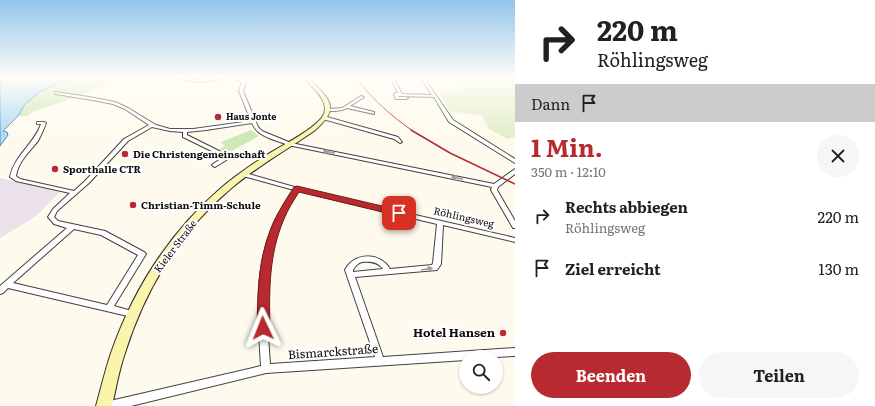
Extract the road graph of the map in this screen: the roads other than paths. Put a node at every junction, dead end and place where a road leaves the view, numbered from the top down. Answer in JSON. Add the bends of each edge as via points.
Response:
{"nodes":[{"id":1,"x":73,"y":97,"type":"edge"},
{"id":2,"x":243,"y":97,"type":"edge"},
{"id":3,"x":323,"y":97,"type":"edge"},
{"id":4,"x":362,"y":97,"type":"dead end"},
{"id":5,"x":397,"y":97,"type":"edge"},
{"id":6,"x":408,"y":97,"type":"edge"},
{"id":7,"x":436,"y":97,"type":"edge"},
{"id":8,"x":347,"y":107,"type":"junction"},
{"id":9,"x":329,"y":110,"type":"junction"},
{"id":10,"x":373,"y":113,"type":"dead end"},
{"id":11,"x":325,"y":118,"type":"junction"},
{"id":12,"x":253,"y":122,"type":"junction"},
{"id":13,"x":39,"y":123,"type":"dead end"},
{"id":14,"x":152,"y":125,"type":"junction"},
{"id":15,"x":185,"y":130,"type":"junction"},
{"id":16,"x":400,"y":142,"type":"dead end"},
{"id":17,"x":290,"y":144,"type":"junction"},
{"id":18,"x":515,"y":161,"type":"edge"},
{"id":19,"x":215,"y":165,"type":"dead end"},
{"id":20,"x":515,"y":171,"type":"edge"},
{"id":21,"x":245,"y":175,"type":"junction"},
{"id":22,"x":495,"y":186,"type":"junction"},
{"id":23,"x":297,"y":189,"type":"junction"},
{"id":24,"x":72,"y":192,"type":"junction"},
{"id":25,"x":440,"y":222,"type":"junction"},
{"id":26,"x":73,"y":226,"type":"junction"},
{"id":27,"x":515,"y":226,"type":"edge"},
{"id":28,"x":515,"y":240,"type":"edge"},
{"id":29,"x":388,"y":272,"type":"junction"},
{"id":30,"x":350,"y":275,"type":"junction"},
{"id":31,"x":7,"y":286,"type":"junction"},
{"id":32,"x":0,"y":291,"type":"edge"},
{"id":33,"x":109,"y":308,"type":"junction"},
{"id":34,"x":132,"y":314,"type":"junction"},
{"id":35,"x":515,"y":352,"type":"edge"},
{"id":36,"x":380,"y":360,"type":"junction"},
{"id":37,"x":266,"y":369,"type":"junction"},
{"id":38,"x":104,"y":406,"type":"edge"},
{"id":39,"x":110,"y":406,"type":"edge"}],
"edges":[{"from":1,"to":14,"type":"street","via":[[114,104]]},
{"from":2,"to":12,"type":"street"},
{"from":3,"to":9,"type":"main road"},
{"from":4,"to":8,"type":"street"},
{"from":5,"to":6,"type":"street"},
{"from":7,"to":18,"type":"street","via":[[451,122]]},
{"from":8,"to":9,"type":"street"},
{"from":8,"to":10,"type":"street"},
{"from":9,"to":11,"type":"main road","name":"Kieler Straße"},
{"from":11,"to":16,"type":"street","via":[[396,138]]},
{"from":11,"to":17,"type":"main road","name":"Kieler Straße"},
{"from":12,"to":15,"type":"street"},
{"from":12,"to":17,"type":"street","via":[[260,132]]},
{"from":13,"to":24,"type":"street","via":[[44,124],[41,133],[15,166],[13,177]]},
{"from":14,"to":15,"type":"street"},
{"from":14,"to":24,"type":"street","via":[[126,140],[87,182]]},
{"from":15,"to":19,"type":"street","via":[[186,136],[228,157]]},
{"from":17,"to":21,"type":"main road","name":"Kieler Straße"},
{"from":22,"to":17,"type":"street","one_way":true},
{"from":20,"to":22,"type":"street"},
{"from":21,"to":23,"type":"street","name":"Röhlingsweg"},
{"from":21,"to":34,"type":"main road","name":"Kieler Straße","via":[[224,190],[188,227],[149,282]]},
{"from":22,"to":27,"type":"street","via":[[496,196]]},
{"from":23,"to":25,"type":"street","name":"Röhlingsweg"},
{"from":23,"to":37,"type":"street","via":[[275,227],[263,280]]},
{"from":24,"to":26,"type":"street","via":[[51,217],[56,223]]},
{"from":25,"to":28,"type":"street","name":"Röhlingsweg"},
{"from":29,"to":25,"type":"street","one_way":true,"via":[[434,268],[437,264]]},
{"from":26,"to":31,"type":"street"},
{"from":26,"to":33,"type":"street","via":[[104,233],[142,254]]},
{"from":29,"to":30,"type":"street"},
{"from":29,"to":30,"type":"street","via":[[380,262],[365,259],[350,265]]},
{"from":30,"to":36,"type":"street"},
{"from":31,"to":32,"type":"street"},
{"from":31,"to":33,"type":"street"},
{"from":33,"to":34,"type":"street"},
{"from":34,"to":38,"type":"main road","name":"Kieler Straße","via":[[119,349]]},
{"from":35,"to":36,"type":"street","name":"Bismarckstraße"},
{"from":36,"to":37,"type":"street","name":"Bismarckstraße"},
{"from":37,"to":39,"type":"street","name":"Bismarckstraße"}]}
